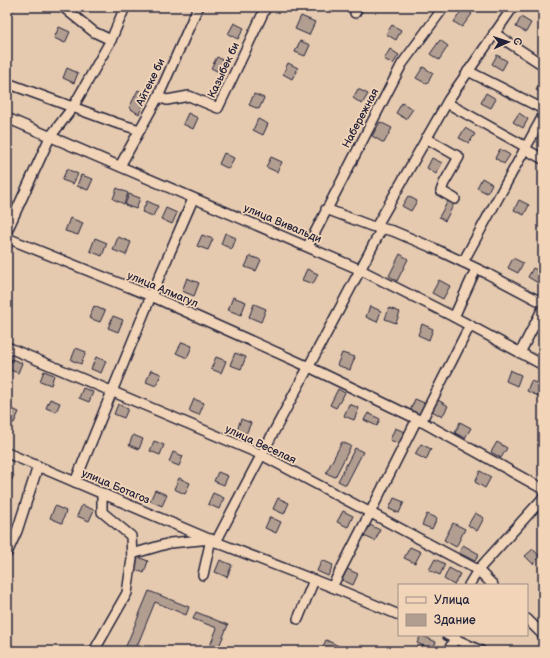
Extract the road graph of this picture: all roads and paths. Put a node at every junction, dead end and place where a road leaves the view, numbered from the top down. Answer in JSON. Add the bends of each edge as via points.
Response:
{"nodes":[{"id":1,"x":63,"y":7,"type":"edge"},
{"id":2,"x":125,"y":7,"type":"edge"},
{"id":3,"x":198,"y":7,"type":"edge"},
{"id":4,"x":266,"y":7,"type":"edge"},
{"id":5,"x":444,"y":7,"type":"edge"},
{"id":6,"x":513,"y":7,"type":"edge"},
{"id":7,"x":494,"y":33,"type":"junction"},
{"id":8,"x":111,"y":40,"type":"junction"},
{"id":9,"x":543,"y":65,"type":"edge"},
{"id":10,"x":468,"y":71,"type":"junction"},
{"id":11,"x":7,"y":83,"type":"edge"},
{"id":12,"x":158,"y":96,"type":"junction"},
{"id":13,"x":447,"y":103,"type":"junction"},
{"id":14,"x":72,"y":107,"type":"junction"},
{"id":15,"x":543,"y":109,"type":"edge"},
{"id":16,"x":543,"y":116,"type":"edge"},
{"id":17,"x":7,"y":118,"type":"edge"},
{"id":18,"x":140,"y":130,"type":"junction"},
{"id":19,"x":50,"y":137,"type":"junction"},
{"id":20,"x":426,"y":138,"type":"junction"},
{"id":21,"x":526,"y":148,"type":"junction"},
{"id":22,"x":543,"y":159,"type":"edge"},
{"id":23,"x":120,"y":166,"type":"junction"},
{"id":24,"x":193,"y":199,"type":"junction"},
{"id":25,"x":455,"y":199,"type":"dead end"},
{"id":26,"x":326,"y":209,"type":"junction"},
{"id":27,"x":379,"y":228,"type":"junction"},
{"id":28,"x":7,"y":231,"type":"edge"},
{"id":29,"x":7,"y":238,"type":"edge"},
{"id":30,"x":308,"y":246,"type":"junction"},
{"id":31,"x":463,"y":262,"type":"junction"},
{"id":32,"x":476,"y":269,"type":"junction"},
{"id":33,"x":361,"y":270,"type":"junction"},
{"id":34,"x":151,"y":296,"type":"junction"},
{"id":35,"x":543,"y":303,"type":"edge"},
{"id":36,"x":543,"y":308,"type":"edge"},
{"id":37,"x":454,"y":317,"type":"junction"},
{"id":38,"x":470,"y":325,"type":"junction"},
{"id":39,"x":7,"y":347,"type":"edge"},
{"id":40,"x":520,"y":353,"type":"junction"},
{"id":41,"x":543,"y":365,"type":"edge"},
{"id":42,"x":309,"y":367,"type":"junction"},
{"id":43,"x":112,"y":391,"type":"junction"},
{"id":44,"x":419,"y":421,"type":"junction"},
{"id":45,"x":7,"y":453,"type":"edge"},
{"id":46,"x":260,"y":454,"type":"junction"},
{"id":47,"x":38,"y":466,"type":"junction"},
{"id":48,"x":75,"y":482,"type":"junction"},
{"id":49,"x":543,"y":489,"type":"edge"},
{"id":50,"x":102,"y":493,"type":"junction"},
{"id":51,"x":543,"y":498,"type":"edge"},
{"id":52,"x":370,"y":513,"type":"junction"},
{"id":53,"x":213,"y":541,"type":"junction"},
{"id":54,"x":7,"y":554,"type":"edge"},
{"id":55,"x":132,"y":554,"type":"junction"},
{"id":56,"x":478,"y":570,"type":"junction"},
{"id":57,"x":203,"y":575,"type":"dead end"},
{"id":58,"x":314,"y":580,"type":"junction"},
{"id":59,"x":470,"y":584,"type":"edge"},
{"id":60,"x":492,"y":584,"type":"edge"},
{"id":61,"x":332,"y":587,"type":"junction"},
{"id":62,"x":398,"y":615,"type":"edge"},
{"id":63,"x":298,"y":619,"type":"dead end"},
{"id":64,"x":528,"y":620,"type":"edge"},
{"id":65,"x":543,"y":634,"type":"edge"},
{"id":66,"x":451,"y":637,"type":"edge"},
{"id":67,"x":94,"y":651,"type":"edge"},
{"id":68,"x":448,"y":651,"type":"edge"},
{"id":69,"x":481,"y":651,"type":"edge"}],
"edges":[{"from":1,"to":8,"type":"street","via":[[94,32]]},
{"from":2,"to":8,"type":"street"},
{"from":3,"to":12,"type":"street","name":"Айтеке би"},
{"from":4,"to":12,"type":"street","name":"Казыбек би","via":[[218,108],[189,96],[167,100]]},
{"from":5,"to":26,"type":"street","name":"Набережная","via":[[402,64]]},
{"from":6,"to":7,"type":"street"},
{"from":7,"to":9,"type":"street"},
{"from":7,"to":10,"type":"street"},
{"from":8,"to":14,"type":"street"},
{"from":10,"to":13,"type":"street"},
{"from":10,"to":15,"type":"street"},
{"from":11,"to":14,"type":"street"},
{"from":12,"to":18,"type":"street","name":"Айтеке би"},
{"from":13,"to":20,"type":"street"},
{"from":13,"to":21,"type":"street"},
{"from":14,"to":18,"type":"street"},
{"from":14,"to":19,"type":"street"},
{"from":16,"to":21,"type":"street"},
{"from":17,"to":19,"type":"street","name":"улица Вивальди"},
{"from":18,"to":23,"type":"street","name":"Айтеке би"},
{"from":19,"to":23,"type":"street","name":"улица Вивальди"},
{"from":19,"to":28,"type":"street"},
{"from":20,"to":25,"type":"street","via":[[459,157],[442,191]]},
{"from":20,"to":27,"type":"street"},
{"from":21,"to":22,"type":"street"},
{"from":21,"to":31,"type":"street"},
{"from":23,"to":24,"type":"street","name":"улица Вивальди"},
{"from":24,"to":30,"type":"street","name":"улица Вивальди"},
{"from":24,"to":34,"type":"street"},
{"from":26,"to":27,"type":"street"},
{"from":26,"to":30,"type":"street","name":"Набережная"},
{"from":27,"to":31,"type":"street","via":[[406,236]]},
{"from":27,"to":33,"type":"street"},
{"from":29,"to":34,"type":"street","name":"улица Алмагул"},
{"from":30,"to":33,"type":"street","name":"улица Вивальди"},
{"from":31,"to":32,"type":"street"},
{"from":32,"to":35,"type":"street"},
{"from":32,"to":37,"type":"street"},
{"from":33,"to":37,"type":"street","name":"улица Вивальди"},
{"from":33,"to":42,"type":"street"},
{"from":34,"to":42,"type":"street","name":"улица Алмагул"},
{"from":34,"to":43,"type":"street"},
{"from":36,"to":40,"type":"street"},
{"from":37,"to":38,"type":"street","name":"улица Вивальди"},
{"from":38,"to":40,"type":"street","name":"улица Вивальди"},
{"from":38,"to":44,"type":"street"},
{"from":39,"to":43,"type":"street","name":"улица Веселая"},
{"from":40,"to":41,"type":"street","name":"улица Вивальди"},
{"from":42,"to":44,"type":"street","name":"улица Алмагул"},
{"from":42,"to":46,"type":"street"},
{"from":43,"to":46,"type":"street","name":"улица Веселая"},
{"from":43,"to":48,"type":"street"},
{"from":44,"to":49,"type":"street","name":"улица Алмагул"},
{"from":44,"to":52,"type":"street"},
{"from":45,"to":47,"type":"street","name":"улица Ботагоз"},
{"from":46,"to":52,"type":"street","name":"улица Веселая"},
{"from":46,"to":53,"type":"street"},
{"from":47,"to":48,"type":"street","name":"улица Ботагоз"},
{"from":47,"to":54,"type":"street"},
{"from":48,"to":50,"type":"street","name":"улица Ботагоз"},
{"from":50,"to":53,"type":"street","name":"улица Ботагоз"},
{"from":50,"to":55,"type":"street","via":[[102,512],[131,536]]},
{"from":51,"to":56,"type":"street"},
{"from":52,"to":56,"type":"street","name":"улица Веселая"},
{"from":52,"to":61,"type":"street"},
{"from":53,"to":55,"type":"street","via":[[170,543]]},
{"from":53,"to":57,"type":"street"},
{"from":53,"to":58,"type":"street","name":"улица Ботагоз"},
{"from":55,"to":67,"type":"street","via":[[127,593]]},
{"from":56,"to":59,"type":"street"},
{"from":56,"to":60,"type":"street","name":"улица Веселая"},
{"from":58,"to":61,"type":"street","name":"улица Ботагоз"},
{"from":58,"to":63,"type":"street"},
{"from":61,"to":62,"type":"street","name":"улица Ботагоз"},
{"from":64,"to":65,"type":"street"},
{"from":66,"to":68,"type":"street"},
{"from":66,"to":69,"type":"street"}]}
